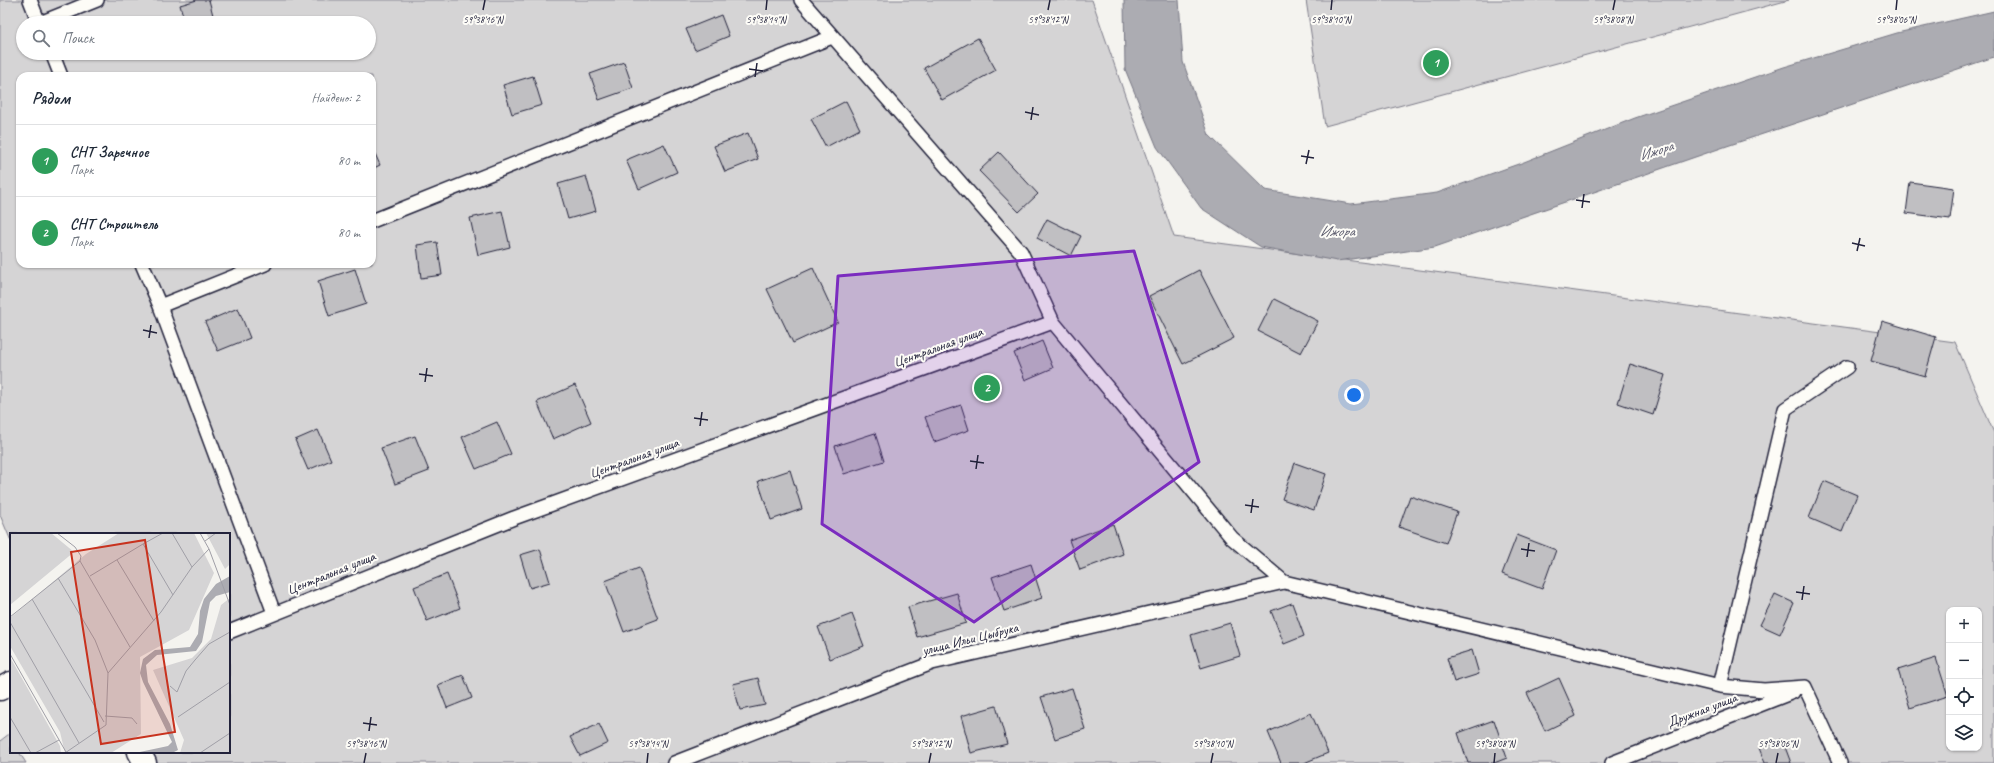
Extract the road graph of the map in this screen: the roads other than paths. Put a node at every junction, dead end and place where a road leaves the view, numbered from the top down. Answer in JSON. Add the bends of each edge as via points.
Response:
{"nodes":[{"id":1,"x":30,"y":0,"type":"edge"},
{"id":2,"x":97,"y":0,"type":"edge"},
{"id":3,"x":801,"y":0,"type":"edge"},
{"id":4,"x":36,"y":16,"type":"edge"},
{"id":5,"x":57,"y":16,"type":"edge"},
{"id":6,"x":832,"y":37,"type":"junction"},
{"id":7,"x":55,"y":60,"type":"edge"},
{"id":8,"x":59,"y":72,"type":"edge"},
{"id":9,"x":376,"y":219,"type":"edge"},
{"id":10,"x":144,"y":268,"type":"edge"},
{"id":11,"x":255,"y":268,"type":"edge"},
{"id":12,"x":160,"y":306,"type":"junction"},
{"id":13,"x":1053,"y":322,"type":"junction"},
{"id":14,"x":1847,"y":367,"type":"dead end"},
{"id":15,"x":1284,"y":582,"type":"junction"},
{"id":16,"x":274,"y":613,"type":"junction"},
{"id":17,"x":230,"y":632,"type":"edge"},
{"id":18,"x":10,"y":684,"type":"edge"},
{"id":19,"x":1720,"y":686,"type":"junction"},
{"id":20,"x":1805,"y":688,"type":"junction"},
{"id":21,"x":0,"y":689,"type":"edge"},
{"id":22,"x":140,"y":753,"type":"edge"},
{"id":23,"x":145,"y":763,"type":"edge"},
{"id":24,"x":674,"y":763,"type":"edge"},
{"id":25,"x":1612,"y":763,"type":"edge"},
{"id":26,"x":1840,"y":763,"type":"edge"}],
"edges":[{"from":1,"to":4,"type":"lane"},
{"from":2,"to":5,"type":"lane"},
{"from":3,"to":6,"type":"lane"},
{"from":6,"to":9,"type":"lane"},
{"from":6,"to":13,"type":"lane","via":[[1021,252]]},
{"from":7,"to":8,"type":"lane"},
{"from":10,"to":12,"type":"lane"},
{"from":11,"to":12,"type":"lane"},
{"from":12,"to":16,"type":"lane"},
{"from":13,"to":15,"type":"lane","via":[[1232,538]]},
{"from":13,"to":16,"type":"lane","name":"Центральная улица","via":[[514,518]]},
{"from":14,"to":19,"type":"lane","via":[[1785,410]]},
{"from":15,"to":19,"type":"lane"},
{"from":15,"to":24,"type":"lane","name":"улица Ильи Цыбрука","via":[[932,663]]},
{"from":16,"to":17,"type":"lane","name":"Центральная улица"},
{"from":18,"to":21,"type":"street"},
{"from":19,"to":20,"type":"lane","via":[[1764,690]]},
{"from":20,"to":25,"type":"lane","name":"Дружная улица"},
{"from":20,"to":26,"type":"lane"},
{"from":22,"to":23,"type":"street"}]}
